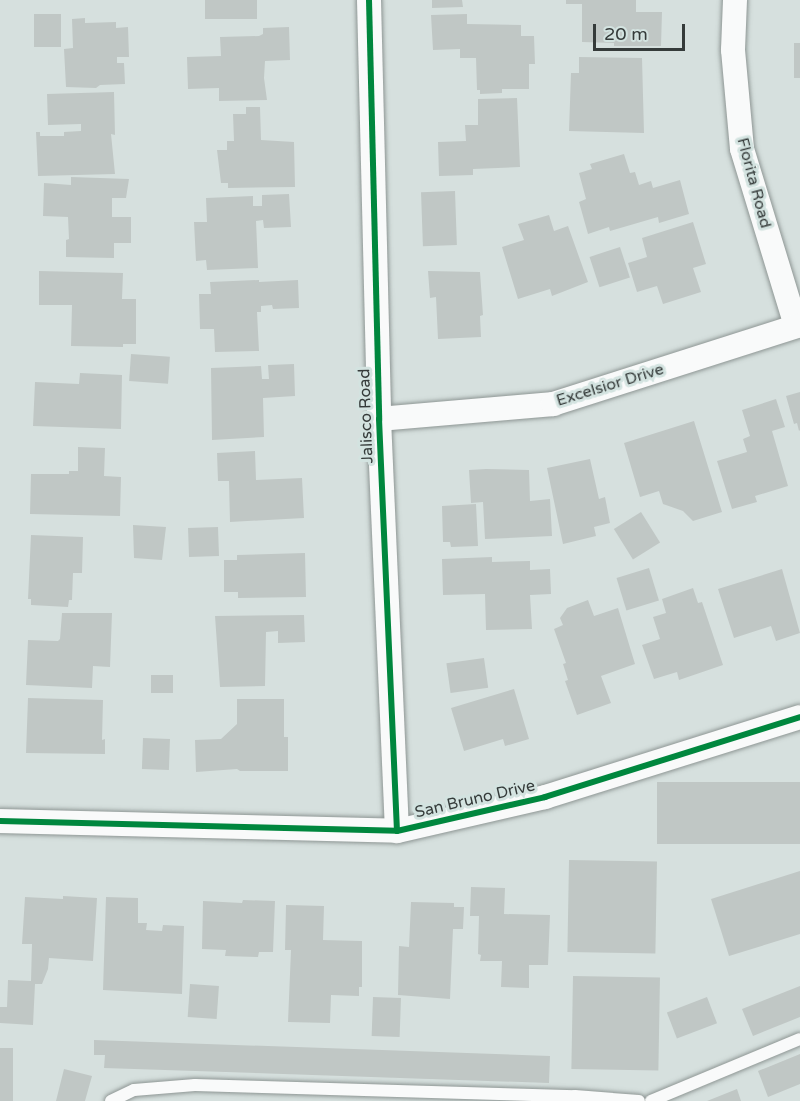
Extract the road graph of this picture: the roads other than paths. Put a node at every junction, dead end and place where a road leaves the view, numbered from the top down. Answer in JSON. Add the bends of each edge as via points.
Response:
{"nodes":[{"id":1,"x":369,"y":0,"type":"edge"},
{"id":2,"x":735,"y":0,"type":"edge"},
{"id":3,"x":798,"y":326,"type":"edge"},
{"id":4,"x":379,"y":419,"type":"junction"},
{"id":5,"x":800,"y":717,"type":"edge"},
{"id":6,"x":0,"y":821,"type":"edge"},
{"id":7,"x":397,"y":831,"type":"junction"},
{"id":8,"x":800,"y":1039,"type":"edge"},
{"id":9,"x":394,"y":1091,"type":"junction"},
{"id":10,"x":111,"y":1101,"type":"edge"},
{"id":11,"x":404,"y":1101,"type":"edge"},
{"id":12,"x":639,"y":1101,"type":"edge"},
{"id":13,"x":651,"y":1101,"type":"edge"}],
"edges":[{"from":1,"to":4,"type":"street","name":"Jalisco Road"},
{"from":2,"to":3,"type":"street","name":"Florita Road","via":[[733,50],[742,149]]},
{"from":3,"to":4,"type":"street","name":"Excelsior Drive","via":[[553,404]]},
{"from":4,"to":7,"type":"street","name":"Jalisco Road"},
{"from":5,"to":7,"type":"street","name":"San Bruno Drive","via":[[545,797]]},
{"from":6,"to":7,"type":"street","name":"San Bruno Drive"},
{"from":8,"to":13,"type":"lane"},
{"from":9,"to":10,"type":"lane","via":[[195,1085],[134,1090]]},
{"from":9,"to":11,"type":"lane"},
{"from":9,"to":12,"type":"lane"}]}
